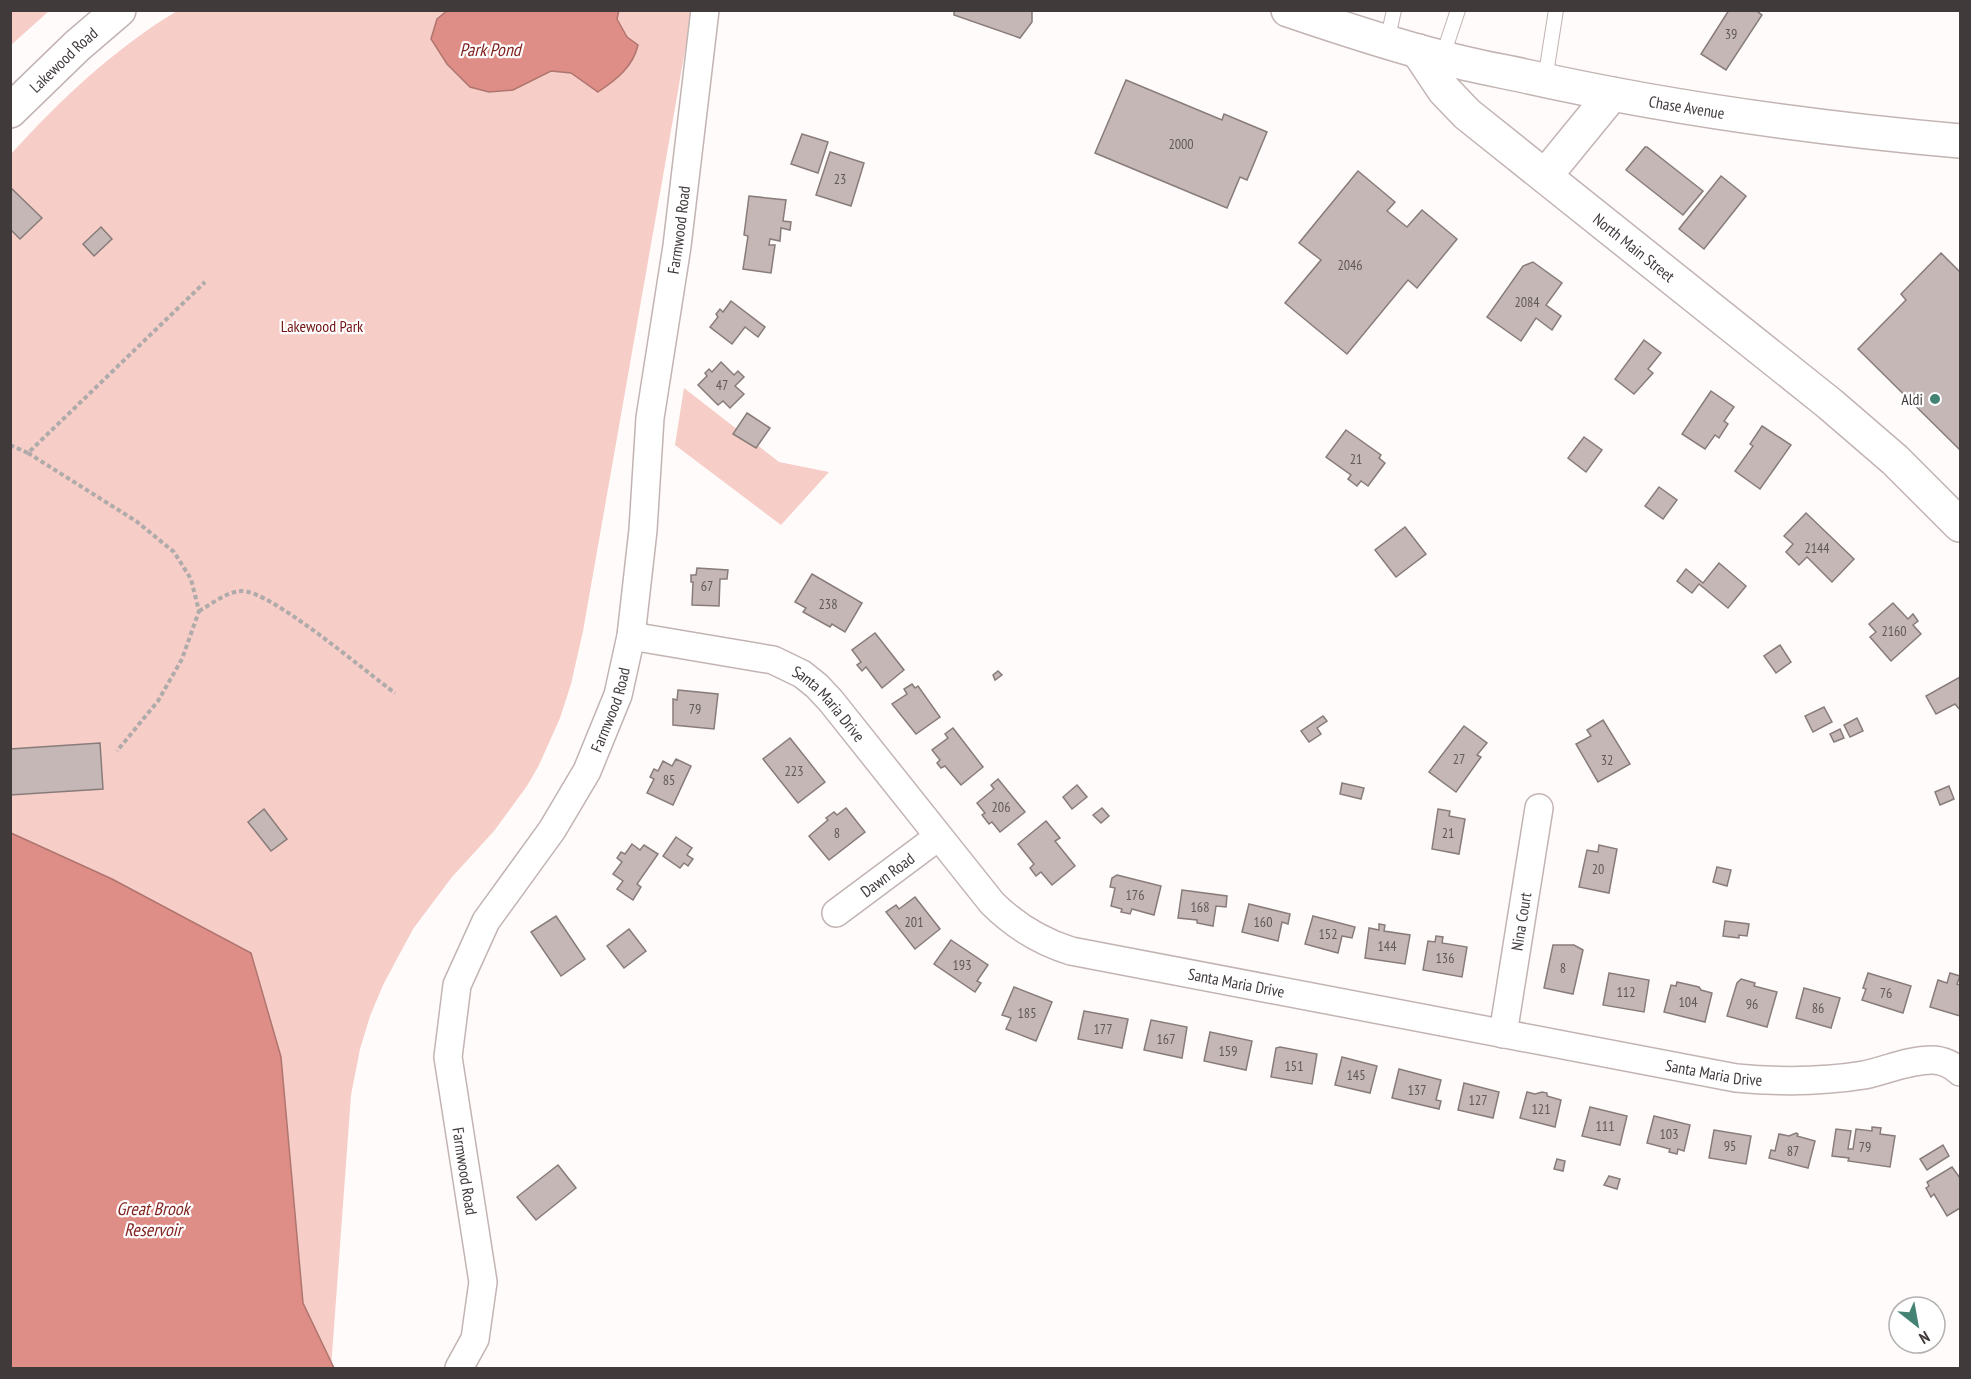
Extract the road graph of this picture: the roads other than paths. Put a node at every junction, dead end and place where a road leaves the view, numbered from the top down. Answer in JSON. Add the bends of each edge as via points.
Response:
{"nodes":[{"id":1,"x":118,"y":10,"type":"edge"},
{"id":2,"x":705,"y":10,"type":"edge"},
{"id":3,"x":1288,"y":10,"type":"edge"},
{"id":4,"x":1394,"y":10,"type":"edge"},
{"id":5,"x":1458,"y":10,"type":"edge"},
{"id":6,"x":1556,"y":10,"type":"edge"},
{"id":7,"x":1387,"y":42,"type":"junction"},
{"id":8,"x":1430,"y":55,"type":"junction"},
{"id":9,"x":1545,"y":80,"type":"junction"},
{"id":10,"x":1612,"y":94,"type":"junction"},
{"id":11,"x":10,"y":111,"type":"edge"},
{"id":12,"x":1960,"y":141,"type":"edge"},
{"id":13,"x":1545,"y":176,"type":"junction"},
{"id":14,"x":1960,"y":525,"type":"edge"},
{"id":15,"x":631,"y":636,"type":"junction"},
{"id":16,"x":1539,"y":808,"type":"dead end"},
{"id":17,"x":938,"y":837,"type":"junction"},
{"id":18,"x":836,"y":913,"type":"dead end"},
{"id":19,"x":1503,"y":1034,"type":"junction"},
{"id":20,"x":1960,"y":1072,"type":"edge"},
{"id":21,"x":459,"y":1368,"type":"edge"}],
"edges":[{"from":1,"to":11,"type":"main road","name":"Lakewood Road"},
{"from":2,"to":15,"type":"street","name":"Farmwood Road","via":[[650,418],[644,530]]},
{"from":3,"to":7,"type":"main road"},
{"from":4,"to":7,"type":"lane"},
{"from":5,"to":8,"type":"lane"},
{"from":6,"to":9,"type":"lane"},
{"from":7,"to":8,"type":"main road"},
{"from":8,"to":9,"type":"main road","name":"Chase Avenue"},
{"from":8,"to":13,"type":"main road","name":"North Main Street","via":[[1454,102]]},
{"from":9,"to":10,"type":"main road","name":"Chase Avenue"},
{"from":10,"to":12,"type":"main road","name":"Chase Avenue","via":[[1808,125]]},
{"from":10,"to":13,"type":"main road"},
{"from":13,"to":14,"type":"main road","name":"North Main Street","via":[[1830,404],[1910,474]]},
{"from":15,"to":17,"type":"street","name":"Santa Maria Drive","via":[[759,656],[802,674],[831,701]]},
{"from":15,"to":21,"type":"street","name":"Farmwood Road","via":[[618,694],[587,771],[552,830],[486,921],[457,985],[448,1057],[483,1282],[475,1339]]},
{"from":16,"to":19,"type":"street","name":"Nina Court"},
{"from":17,"to":18,"type":"street","name":"Dawn Road"},
{"from":17,"to":19,"type":"street","name":"Santa Maria Drive","via":[[1005,916],[1051,945]]},
{"from":19,"to":20,"type":"street","name":"Santa Maria Drive","via":[[1759,1080],[1844,1078],[1930,1060],[1942,1061]]}]}
